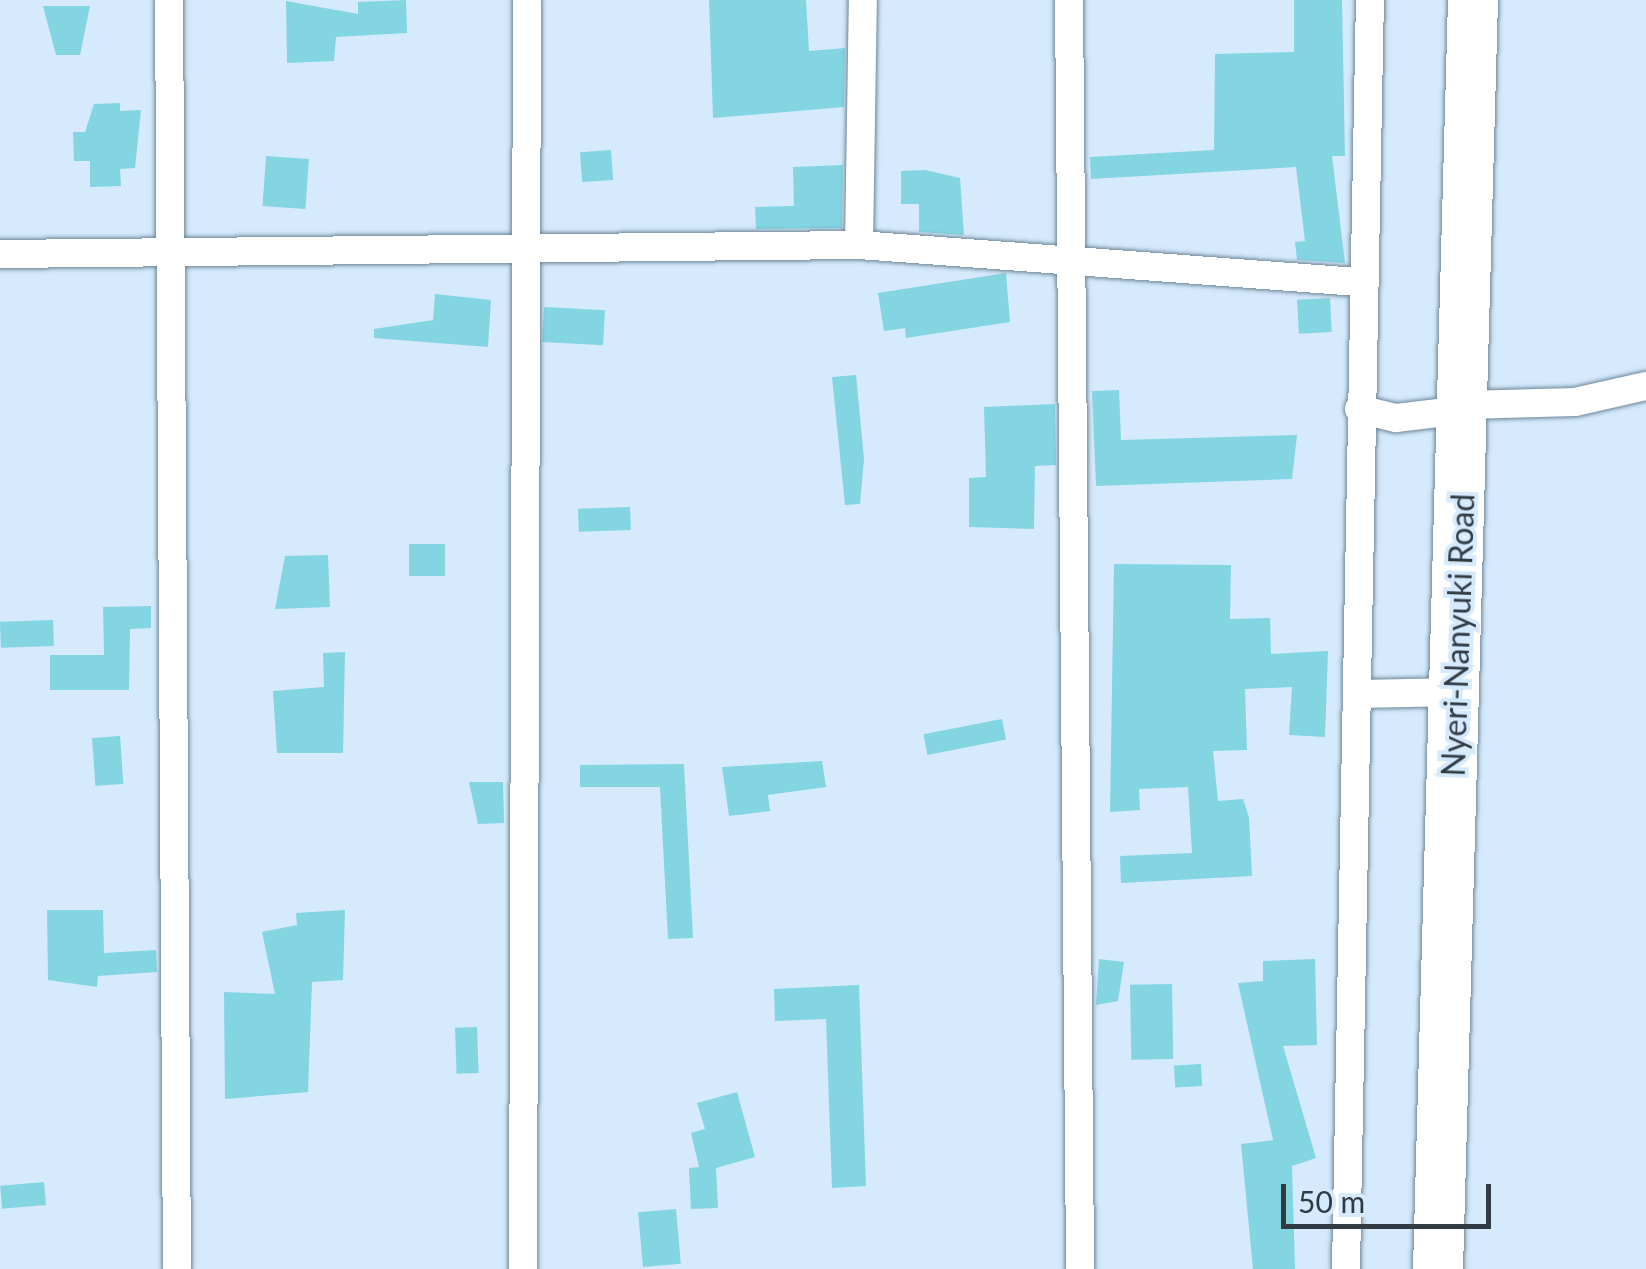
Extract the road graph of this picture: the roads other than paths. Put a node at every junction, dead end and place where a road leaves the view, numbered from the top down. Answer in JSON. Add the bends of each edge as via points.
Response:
{"nodes":[{"id":1,"x":169,"y":0,"type":"edge"},
{"id":2,"x":527,"y":0,"type":"edge"},
{"id":3,"x":863,"y":0,"type":"edge"},
{"id":4,"x":1069,"y":0,"type":"edge"},
{"id":5,"x":1370,"y":0,"type":"edge"},
{"id":6,"x":1473,"y":0,"type":"edge"},
{"id":7,"x":860,"y":245,"type":"junction"},
{"id":8,"x":525,"y":249,"type":"junction"},
{"id":9,"x":170,"y":252,"type":"junction"},
{"id":10,"x":0,"y":254,"type":"edge"},
{"id":11,"x":1072,"y":254,"type":"junction"},
{"id":12,"x":1358,"y":282,"type":"junction"},
{"id":13,"x":1646,"y":386,"type":"edge"},
{"id":14,"x":1471,"y":407,"type":"junction"},
{"id":15,"x":1359,"y":409,"type":"junction"},
{"id":16,"x":1456,"y":692,"type":"junction"},
{"id":17,"x":1360,"y":694,"type":"junction"},
{"id":18,"x":176,"y":1269,"type":"edge"},
{"id":19,"x":523,"y":1269,"type":"edge"},
{"id":20,"x":1080,"y":1269,"type":"edge"},
{"id":21,"x":1346,"y":1269,"type":"edge"},
{"id":22,"x":1438,"y":1269,"type":"edge"}],
"edges":[{"from":1,"to":9,"type":"street"},
{"from":2,"to":8,"type":"street"},
{"from":3,"to":7,"type":"street"},
{"from":4,"to":11,"type":"street"},
{"from":5,"to":12,"type":"street"},
{"from":6,"to":14,"type":"highway","name":"Nyeri-Nanyuki Road"},
{"from":7,"to":8,"type":"street"},
{"from":7,"to":11,"type":"street"},
{"from":8,"to":9,"type":"street"},
{"from":8,"to":19,"type":"street"},
{"from":9,"to":10,"type":"street"},
{"from":9,"to":18,"type":"street"},
{"from":11,"to":12,"type":"street"},
{"from":11,"to":20,"type":"street"},
{"from":12,"to":15,"type":"street"},
{"from":13,"to":14,"type":"street","via":[[1575,402]]},
{"from":14,"to":15,"type":"street","via":[[1396,418]]},
{"from":14,"to":16,"type":"highway","name":"Nyeri-Nanyuki Road"},
{"from":15,"to":17,"type":"street"},
{"from":16,"to":17,"type":"street"},
{"from":16,"to":22,"type":"highway","name":"Nyeri-Nanyuki Road"},
{"from":17,"to":21,"type":"street"}]}
